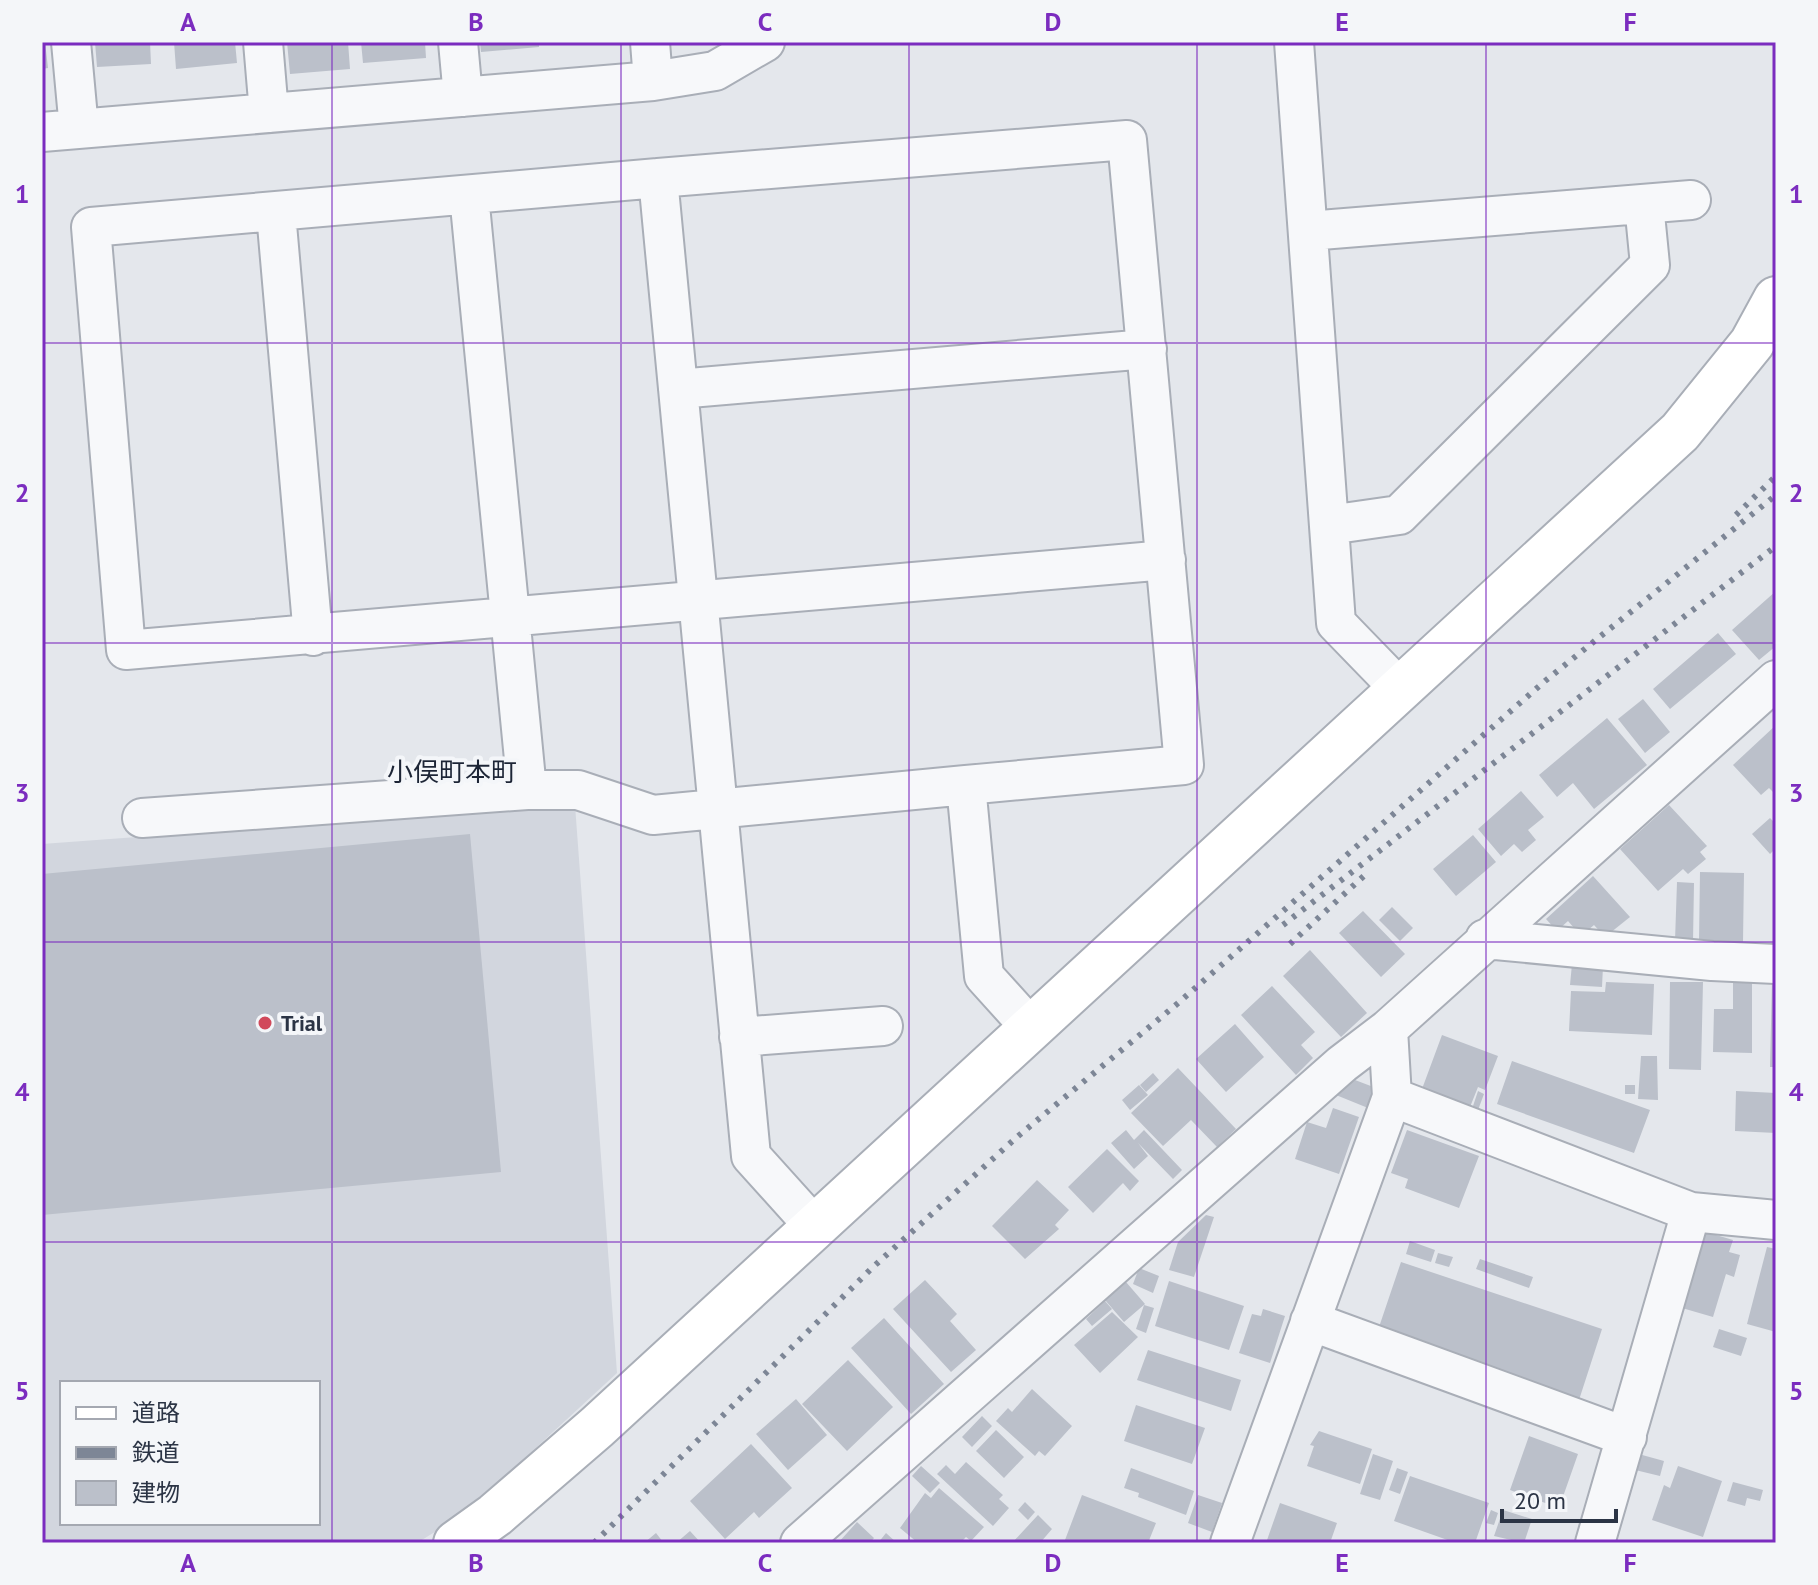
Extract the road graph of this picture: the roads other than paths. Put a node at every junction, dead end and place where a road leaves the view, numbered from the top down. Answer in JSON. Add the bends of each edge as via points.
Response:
{"nodes":[{"id":1,"x":71,"y":42,"type":"edge"},
{"id":2,"x":263,"y":42,"type":"edge"},
{"id":3,"x":458,"y":42,"type":"edge"},
{"id":4,"x":650,"y":42,"type":"edge"},
{"id":5,"x":765,"y":42,"type":"edge"},
{"id":6,"x":1294,"y":42,"type":"edge"},
{"id":7,"x":653,"y":81,"type":"junction"},
{"id":8,"x":463,"y":97,"type":"junction"},
{"id":9,"x":269,"y":113,"type":"junction"},
{"id":10,"x":79,"y":129,"type":"junction"},
{"id":11,"x":42,"y":132,"type":"edge"},
{"id":12,"x":658,"y":178,"type":"junction"},
{"id":13,"x":469,"y":195,"type":"junction"},
{"id":14,"x":1691,"y":200,"type":"dead end"},
{"id":15,"x":1644,"y":204,"type":"junction"},
{"id":16,"x":276,"y":213,"type":"junction"},
{"id":17,"x":1308,"y":231,"type":"junction"},
{"id":18,"x":1776,"y":299,"type":"edge"},
{"id":19,"x":1147,"y":349,"type":"junction"},
{"id":20,"x":678,"y":389,"type":"junction"},
{"id":21,"x":1329,"y":525,"type":"junction"},
{"id":22,"x":1166,"y":560,"type":"junction"},
{"id":23,"x":698,"y":602,"type":"junction"},
{"id":24,"x":510,"y":617,"type":"junction"},
{"id":25,"x":313,"y":636,"type":"junction"},
{"id":26,"x":1776,"y":680,"type":"edge"},
{"id":27,"x":1400,"y":689,"type":"junction"},
{"id":28,"x":966,"y":785,"type":"junction"},
{"id":29,"x":527,"y":790,"type":"junction"},
{"id":30,"x":718,"y":810,"type":"junction"},
{"id":31,"x":142,"y":818,"type":"dead end"},
{"id":32,"x":1485,"y":939,"type":"junction"},
{"id":33,"x":1776,"y":964,"type":"edge"},
{"id":34,"x":883,"y":1026,"type":"dead end"},
{"id":35,"x":1031,"y":1028,"type":"junction"},
{"id":36,"x":1388,"y":1029,"type":"junction"},
{"id":37,"x":739,"y":1037,"type":"junction"},
{"id":38,"x":1392,"y":1097,"type":"junction"},
{"id":39,"x":1691,"y":1212,"type":"junction"},
{"id":40,"x":1776,"y":1220,"type":"edge"},
{"id":41,"x":815,"y":1227,"type":"junction"},
{"id":42,"x":1310,"y":1321,"type":"junction"},
{"id":43,"x":1627,"y":1437,"type":"junction"},
{"id":44,"x":456,"y":1543,"type":"edge"},
{"id":45,"x":800,"y":1543,"type":"edge"},
{"id":46,"x":1230,"y":1543,"type":"edge"},
{"id":47,"x":1595,"y":1543,"type":"edge"}],
"edges":[{"from":1,"to":10,"type":"street"},
{"from":2,"to":9,"type":"street"},
{"from":3,"to":8,"type":"street"},
{"from":4,"to":7,"type":"street"},
{"from":5,"to":7,"type":"street","via":[[715,71]]},
{"from":6,"to":17,"type":"street"},
{"from":7,"to":8,"type":"street"},
{"from":8,"to":9,"type":"street"},
{"from":9,"to":10,"type":"street"},
{"from":10,"to":11,"type":"street"},
{"from":12,"to":13,"type":"street"},
{"from":12,"to":19,"type":"street","via":[[1127,140]]},
{"from":12,"to":20,"type":"street"},
{"from":13,"to":16,"type":"street"},
{"from":13,"to":24,"type":"street"},
{"from":14,"to":15,"type":"street"},
{"from":15,"to":17,"type":"street"},
{"from":15,"to":21,"type":"street","via":[[1650,265],[1399,515]]},
{"from":16,"to":25,"type":"street"},
{"from":16,"to":25,"type":"street","via":[[91,227],[124,635],[126,650]]},
{"from":17,"to":21,"type":"street"},
{"from":18,"to":27,"type":"street","via":[[1752,343],[1680,432]]},
{"from":19,"to":20,"type":"street"},
{"from":19,"to":22,"type":"street"},
{"from":20,"to":23,"type":"street"},
{"from":21,"to":27,"type":"street","via":[[1336,623]]},
{"from":22,"to":23,"type":"street"},
{"from":22,"to":28,"type":"street","via":[[1184,765]]},
{"from":23,"to":24,"type":"street"},
{"from":23,"to":30,"type":"street"},
{"from":24,"to":25,"type":"street"},
{"from":24,"to":29,"type":"street"},
{"from":26,"to":32,"type":"street"},
{"from":27,"to":35,"type":"street"},
{"from":28,"to":30,"type":"street"},
{"from":28,"to":35,"type":"street","via":[[984,976]]},
{"from":29,"to":30,"type":"street","via":[[578,790],[653,815]]},
{"from":29,"to":31,"type":"street"},
{"from":30,"to":37,"type":"street"},
{"from":32,"to":33,"type":"street"},
{"from":32,"to":36,"type":"street"},
{"from":34,"to":37,"type":"street"},
{"from":35,"to":41,"type":"street"},
{"from":36,"to":38,"type":"street"},
{"from":36,"to":45,"type":"street"},
{"from":37,"to":41,"type":"street","via":[[751,1156]]},
{"from":38,"to":39,"type":"street"},
{"from":38,"to":42,"type":"street"},
{"from":39,"to":40,"type":"street"},
{"from":39,"to":43,"type":"street"},
{"from":41,"to":44,"type":"street","via":[[597,1427]]},
{"from":42,"to":43,"type":"street"},
{"from":42,"to":46,"type":"street"},
{"from":43,"to":47,"type":"street"}]}
